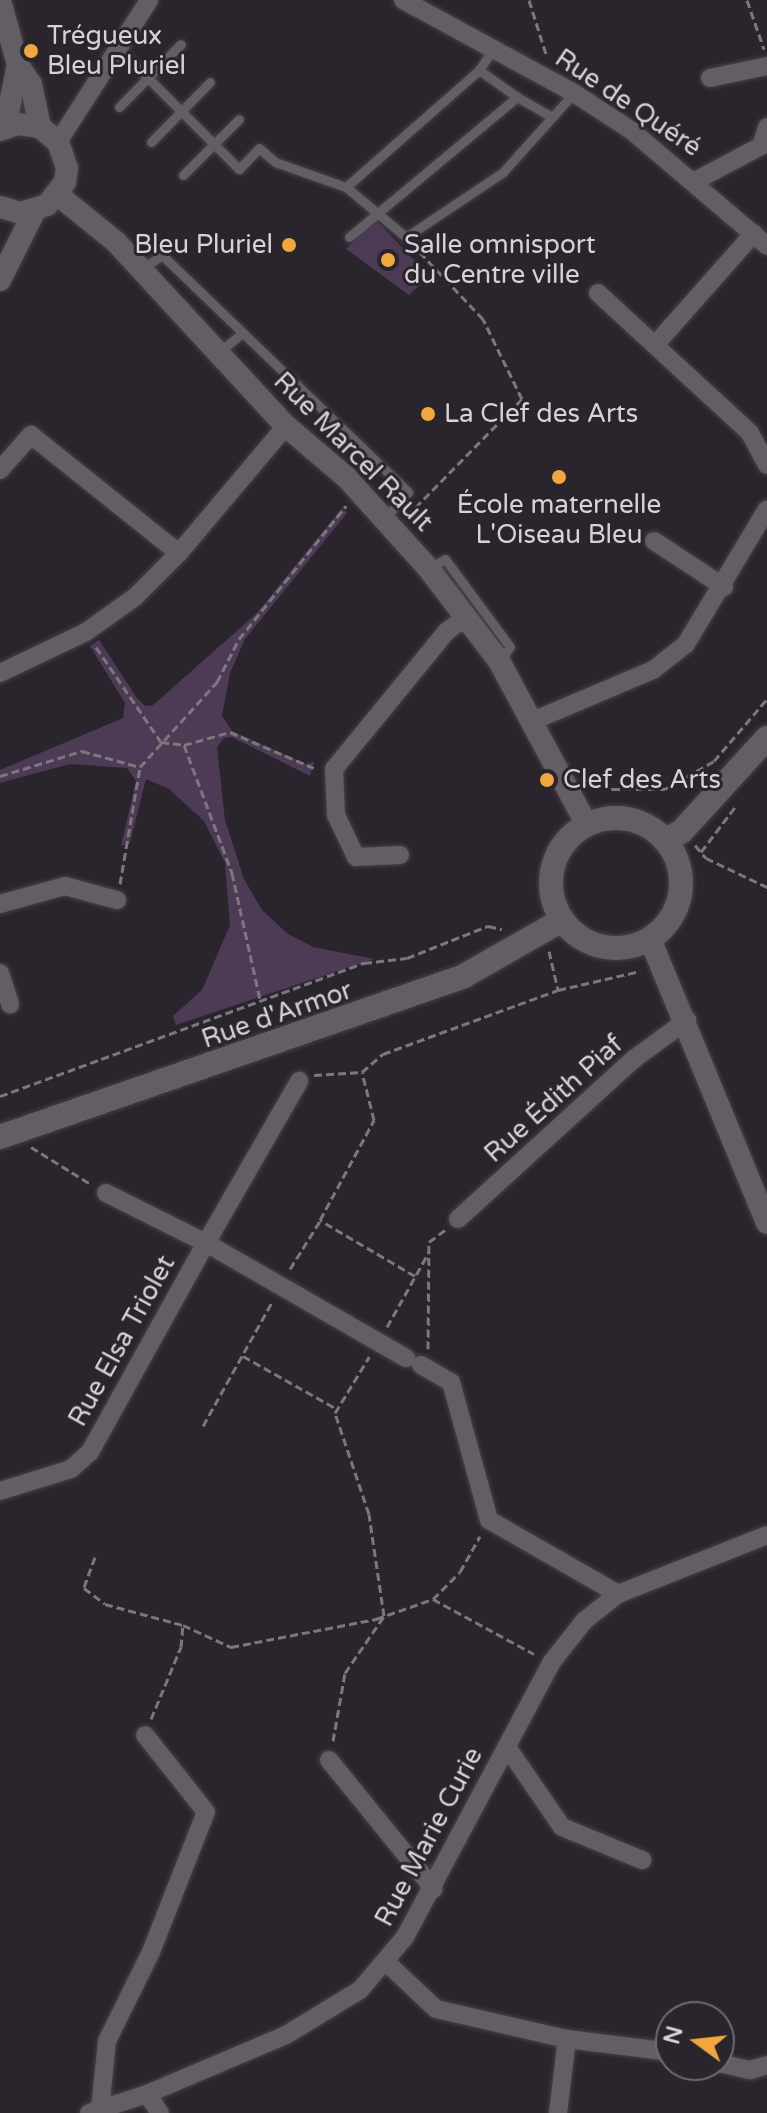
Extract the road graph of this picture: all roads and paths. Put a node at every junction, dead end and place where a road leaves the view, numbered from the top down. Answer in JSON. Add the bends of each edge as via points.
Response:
{"nodes":[{"id":1,"x":149,"y":0,"type":"edge"},
{"id":2,"x":403,"y":0,"type":"edge"},
{"id":3,"x":529,"y":0,"type":"edge"},
{"id":4,"x":747,"y":0,"type":"edge"},
{"id":5,"x":0,"y":1,"type":"edge"},
{"id":6,"x":181,"y":44,"type":"dead end"},
{"id":7,"x":119,"y":49,"type":"junction"},
{"id":8,"x":493,"y":49,"type":"junction"},
{"id":9,"x":767,"y":56,"type":"edge"},
{"id":10,"x":18,"y":65,"type":"junction"},
{"id":11,"x":767,"y":66,"type":"edge"},
{"id":12,"x":479,"y":70,"type":"junction"},
{"id":13,"x":542,"y":75,"type":"junction"},
{"id":14,"x":148,"y":78,"type":"junction"},
{"id":15,"x":710,"y":78,"type":"dead end"},
{"id":16,"x":210,"y":82,"type":"dead end"},
{"id":17,"x":574,"y":93,"type":"junction"},
{"id":18,"x":517,"y":97,"type":"junction"},
{"id":19,"x":119,"y":107,"type":"dead end"},
{"id":20,"x":182,"y":111,"type":"junction"},
{"id":21,"x":552,"y":117,"type":"junction"},
{"id":22,"x":239,"y":119,"type":"dead end"},
{"id":23,"x":40,"y":127,"type":"junction"},
{"id":24,"x":767,"y":127,"type":"edge"},
{"id":25,"x":3,"y":129,"type":"edge"},
{"id":26,"x":58,"y":142,"type":"junction"},
{"id":27,"x":151,"y":142,"type":"dead end"},
{"id":28,"x":215,"y":145,"type":"junction"},
{"id":29,"x":183,"y":175,"type":"dead end"},
{"id":30,"x":695,"y":181,"type":"junction"},
{"id":31,"x":346,"y":187,"type":"junction"},
{"id":32,"x":58,"y":195,"type":"junction"},
{"id":33,"x":0,"y":207,"type":"edge"},
{"id":34,"x":34,"y":212,"type":"junction"},
{"id":35,"x":375,"y":213,"type":"junction"},
{"id":36,"x":349,"y":237,"type":"dead end"},
{"id":37,"x":406,"y":237,"type":"junction"},
{"id":38,"x":761,"y":239,"type":"edge"},
{"id":39,"x":141,"y":269,"type":"junction"},
{"id":40,"x":0,"y":280,"type":"edge"},
{"id":41,"x":598,"y":293,"type":"dead end"},
{"id":42,"x":241,"y":334,"type":"junction"},
{"id":43,"x":655,"y":345,"type":"junction"},
{"id":44,"x":218,"y":354,"type":"junction"},
{"id":45,"x":286,"y":426,"type":"junction"},
{"id":46,"x":767,"y":465,"type":"edge"},
{"id":47,"x":0,"y":470,"type":"edge"},
{"id":48,"x":358,"y":490,"type":"junction"},
{"id":49,"x":767,"y":509,"type":"edge"},
{"id":50,"x":389,"y":524,"type":"junction"},
{"id":51,"x":654,"y":541,"type":"dead end"},
{"id":52,"x":179,"y":553,"type":"junction"},
{"id":53,"x":429,"y":569,"type":"junction"},
{"id":54,"x":724,"y":587,"type":"junction"},
{"id":55,"x":466,"y":617,"type":"junction"},
{"id":56,"x":86,"y":632,"type":"junction"},
{"id":57,"x":499,"y":661,"type":"junction"},
{"id":58,"x":0,"y":673,"type":"edge"},
{"id":59,"x":767,"y":699,"type":"edge"},
{"id":60,"x":535,"y":720,"type":"junction"},
{"id":61,"x":767,"y":738,"type":"edge"},
{"id":62,"x":161,"y":742,"type":"junction"},
{"id":63,"x":184,"y":745,"type":"junction"},
{"id":64,"x":140,"y":767,"type":"junction"},
{"id":65,"x":334,"y":769,"type":"junction"},
{"id":66,"x":0,"y":776,"type":"edge"},
{"id":67,"x":570,"y":794,"type":"junction"},
{"id":68,"x":739,"y":802,"type":"dead end"},
{"id":69,"x":587,"y":825,"type":"junction"},
{"id":70,"x":674,"y":836,"type":"junction"},
{"id":71,"x":701,"y":852,"type":"junction"},
{"id":72,"x":400,"y":855,"type":"dead end"},
{"id":73,"x":767,"y":887,"type":"edge"},
{"id":74,"x":117,"y":900,"type":"joint"},
{"id":75,"x":0,"y":904,"type":"edge"},
{"id":76,"x":554,"y":926,"type":"junction"},
{"id":77,"x":510,"y":931,"type":"dead end"},
{"id":78,"x":650,"y":939,"type":"junction"},
{"id":79,"x":662,"y":966,"type":"junction"},
{"id":80,"x":0,"y":973,"type":"edge"},
{"id":81,"x":558,"y":990,"type":"junction"},
{"id":82,"x":260,"y":999,"type":"junction"},
{"id":83,"x":10,"y":1004,"type":"dead end"},
{"id":84,"x":687,"y":1020,"type":"junction"},
{"id":85,"x":362,"y":1072,"type":"junction"},
{"id":86,"x":299,"y":1081,"type":"joint"},
{"id":87,"x":0,"y":1096,"type":"edge"},
{"id":88,"x":11,"y":1134,"type":"edge"},
{"id":89,"x":106,"y":1193,"type":"joint"},
{"id":90,"x":458,"y":1219,"type":"joint"},
{"id":91,"x":320,"y":1220,"type":"junction"},
{"id":92,"x":767,"y":1223,"type":"edge"},
{"id":93,"x":206,"y":1243,"type":"junction"},
{"id":94,"x":429,"y":1252,"type":"junction"},
{"id":95,"x":415,"y":1276,"type":"junction"},
{"id":96,"x":282,"y":1283,"type":"junction"},
{"id":97,"x":378,"y":1343,"type":"junction"},
{"id":98,"x":243,"y":1356,"type":"junction"},
{"id":99,"x":418,"y":1364,"type":"junction"},
{"id":100,"x":337,"y":1409,"type":"junction"},
{"id":101,"x":203,"y":1426,"type":"dead end"},
{"id":102,"x":0,"y":1491,"type":"edge"},
{"id":103,"x":489,"y":1520,"type":"junction"},
{"id":104,"x":767,"y":1535,"type":"edge"},
{"id":105,"x":95,"y":1557,"type":"dead end"},
{"id":106,"x":618,"y":1594,"type":"junction"},
{"id":107,"x":433,"y":1599,"type":"junction"},
{"id":108,"x":384,"y":1616,"type":"junction"},
{"id":109,"x":183,"y":1625,"type":"junction"},
{"id":110,"x":551,"y":1663,"type":"junction"},
{"id":111,"x":145,"y":1735,"type":"joint"},
{"id":112,"x":507,"y":1747,"type":"junction"},
{"id":113,"x":329,"y":1760,"type":"joint"},
{"id":114,"x":642,"y":1860,"type":"dead end"},
{"id":115,"x":434,"y":1889,"type":"junction"},
{"id":116,"x":387,"y":1963,"type":"junction"},
{"id":117,"x":567,"y":2039,"type":"junction"},
{"id":118,"x":655,"y":2050,"type":"edge"},
{"id":119,"x":767,"y":2065,"type":"edge"},
{"id":120,"x":735,"y":2067,"type":"edge"},
{"id":121,"x":147,"y":2094,"type":"junction"},
{"id":122,"x":94,"y":2111,"type":"edge"},
{"id":123,"x":160,"y":2113,"type":"edge"},
{"id":124,"x":558,"y":2113,"type":"edge"}],
"edges":[{"from":1,"to":7,"type":"street"},
{"from":2,"to":8,"type":"street","name":"Rue de Quéré"},
{"from":3,"to":13,"type":"path","via":[[548,51]]},
{"from":4,"to":9,"type":"path"},
{"from":5,"to":10,"type":"street"},
{"from":6,"to":14,"type":"lane"},
{"from":7,"to":14,"type":"lane"},
{"from":7,"to":26,"type":"street"},
{"from":8,"to":12,"type":"lane"},
{"from":8,"to":13,"type":"street","name":"Rue de Quéré"},
{"from":10,"to":23,"type":"street","via":[[31,84]]},
{"from":10,"to":25,"type":"street"},
{"from":11,"to":15,"type":"street"},
{"from":12,"to":18,"type":"lane"},
{"from":12,"to":31,"type":"lane"},
{"from":13,"to":17,"type":"street","name":"Rue de Quéré"},
{"from":14,"to":19,"type":"lane"},
{"from":14,"to":20,"type":"lane"},
{"from":16,"to":20,"type":"lane"},
{"from":17,"to":21,"type":"lane"},
{"from":17,"to":30,"type":"street","name":"Rue de Quéré"},
{"from":18,"to":21,"type":"lane"},
{"from":18,"to":35,"type":"lane"},
{"from":20,"to":27,"type":"lane"},
{"from":20,"to":28,"type":"lane"},
{"from":21,"to":37,"type":"lane","via":[[503,172]]},
{"from":22,"to":28,"type":"lane"},
{"from":23,"to":25,"type":"street"},
{"from":23,"to":26,"type":"street"},
{"from":24,"to":30,"type":"street","via":[[761,146]]},
{"from":26,"to":32,"type":"street","via":[[67,168]]},
{"from":28,"to":29,"type":"lane"},
{"from":28,"to":31,"type":"lane","via":[[239,169],[259,148],[275,162]]},
{"from":30,"to":38,"type":"street","name":"Rue de Quéré"},
{"from":31,"to":35,"type":"lane"},
{"from":32,"to":34,"type":"street"},
{"from":32,"to":39,"type":"street","name":"Rue Marcel Rault","via":[[87,213]]},
{"from":33,"to":34,"type":"street"},
{"from":34,"to":40,"type":"street"},
{"from":35,"to":36,"type":"lane"},
{"from":35,"to":37,"type":"lane"},
{"from":37,"to":50,"type":"path","via":[[483,319],[522,399]]},
{"from":38,"to":43,"type":"street"},
{"from":39,"to":42,"type":"lane","via":[[162,255]]},
{"from":39,"to":44,"type":"street","name":"Rue Marcel Rault"},
{"from":41,"to":43,"type":"street"},
{"from":42,"to":44,"type":"lane"},
{"from":42,"to":50,"type":"lane","via":[[408,492]]},
{"from":43,"to":46,"type":"street","via":[[750,433]]},
{"from":44,"to":45,"type":"street","name":"Rue Marcel Rault"},
{"from":45,"to":48,"type":"street","name":"Rue Marcel Rault"},
{"from":45,"to":52,"type":"street"},
{"from":47,"to":52,"type":"street","via":[[31,435]]},
{"from":48,"to":50,"type":"street","name":"Rue Marcel Rault"},
{"from":48,"to":62,"type":"path","via":[[239,639],[217,682]]},
{"from":49,"to":54,"type":"street"},
{"from":50,"to":53,"type":"street","name":"Rue Marcel Rault"},
{"from":51,"to":54,"type":"street"},
{"from":52,"to":56,"type":"street","via":[[135,597]]},
{"from":53,"to":55,"type":"street","name":"Rue Marcel Rault"},
{"from":53,"to":57,"type":"lane","via":[[445,559],[510,647]]},
{"from":54,"to":60,"type":"street","via":[[686,644],[653,670]]},
{"from":55,"to":57,"type":"street","name":"Rue Marcel Rault"},
{"from":55,"to":65,"type":"street","via":[[446,632]]},
{"from":56,"to":58,"type":"street"},
{"from":56,"to":62,"type":"path"},
{"from":57,"to":60,"type":"street","name":"Rue Marcel Rault"},
{"from":59,"to":67,"type":"path","via":[[714,761],[665,789],[612,789],[586,781]]},
{"from":60,"to":67,"type":"street","name":"Rue Marcel Rault"},
{"from":61,"to":70,"type":"main road"},
{"from":62,"to":63,"type":"path"},
{"from":62,"to":64,"type":"path"},
{"from":63,"to":65,"type":"path","via":[[230,732],[308,767]]},
{"from":63,"to":82,"type":"path","via":[[232,873]]},
{"from":64,"to":66,"type":"path","via":[[82,751]]},
{"from":64,"to":74,"type":"path"},
{"from":65,"to":72,"type":"street","via":[[336,815],[356,857]]},
{"from":67,"to":69,"type":"street","name":"Rue Marcel Rault"},
{"from":68,"to":71,"type":"path"},
{"from":69,"to":70,"type":"main road","via":[[629,819]]},
{"from":69,"to":76,"type":"main road","via":[[557,857]]},
{"from":70,"to":71,"type":"path"},
{"from":70,"to":78,"type":"main road","via":[[681,893],[675,911]]},
{"from":71,"to":73,"type":"path"},
{"from":74,"to":75,"type":"street","via":[[65,886]]},
{"from":76,"to":78,"type":"main road","via":[[612,949]]},
{"from":76,"to":81,"type":"path"},
{"from":76,"to":88,"type":"main road","name":"Rue d'Armor","via":[[464,976],[395,1003]]},
{"from":77,"to":82,"type":"path","via":[[488,926],[407,958],[364,963]]},
{"from":78,"to":79,"type":"street"},
{"from":79,"to":81,"type":"path"},
{"from":79,"to":84,"type":"street"},
{"from":80,"to":83,"type":"street"},
{"from":81,"to":85,"type":"path","via":[[383,1054]]},
{"from":82,"to":87,"type":"path"},
{"from":84,"to":90,"type":"street","name":"Rue Édith Piaf","via":[[634,1059]]},
{"from":84,"to":92,"type":"street"},
{"from":85,"to":86,"type":"path"},
{"from":85,"to":91,"type":"path","via":[[374,1120]]},
{"from":86,"to":93,"type":"street"},
{"from":88,"to":89,"type":"path"},
{"from":89,"to":93,"type":"street"},
{"from":90,"to":94,"type":"path","via":[[429,1242]]},
{"from":91,"to":95,"type":"path"},
{"from":91,"to":96,"type":"path"},
{"from":93,"to":96,"type":"street","name":"Rue Elsa Triolet"},
{"from":93,"to":102,"type":"street","name":"Rue Elsa Triolet","via":[[90,1452],[71,1469]]},
{"from":94,"to":95,"type":"path"},
{"from":94,"to":99,"type":"path"},
{"from":95,"to":97,"type":"path"},
{"from":96,"to":97,"type":"street","name":"Rue Elsa Triolet"},
{"from":96,"to":98,"type":"path"},
{"from":97,"to":99,"type":"street","name":"Rue Elsa Triolet"},
{"from":97,"to":100,"type":"path"},
{"from":98,"to":100,"type":"path"},
{"from":98,"to":101,"type":"path"},
{"from":99,"to":103,"type":"street","name":"Rue Elsa Triolet","via":[[451,1382]]},
{"from":100,"to":108,"type":"path","via":[[369,1514]]},
{"from":103,"to":106,"type":"street"},
{"from":103,"to":107,"type":"path","via":[[460,1572]]},
{"from":104,"to":106,"type":"street","name":"Rue Marie Curie"},
{"from":105,"to":109,"type":"path","via":[[84,1588],[105,1604]]},
{"from":106,"to":110,"type":"street","name":"Rue Marie Curie","via":[[584,1621]]},
{"from":107,"to":108,"type":"path"},
{"from":107,"to":110,"type":"path"},
{"from":108,"to":109,"type":"path","via":[[231,1647]]},
{"from":108,"to":113,"type":"path","via":[[345,1673]]},
{"from":109,"to":111,"type":"path","via":[[181,1647]]},
{"from":110,"to":112,"type":"street","name":"Rue Marie Curie"},
{"from":111,"to":122,"type":"street","via":[[206,1812],[151,1952],[107,2041]]},
{"from":112,"to":114,"type":"street","via":[[562,1827]]},
{"from":112,"to":115,"type":"street","name":"Rue Marie Curie"},
{"from":113,"to":115,"type":"street"},
{"from":115,"to":116,"type":"street","name":"Rue Marie Curie"},
{"from":116,"to":117,"type":"street","via":[[436,2009]]},
{"from":116,"to":121,"type":"street","name":"Rue Marie Curie","via":[[360,1990],[286,2035]]},
{"from":117,"to":118,"type":"street"},
{"from":117,"to":124,"type":"street"},
{"from":119,"to":120,"type":"street","via":[[750,2070]]},
{"from":121,"to":122,"type":"street","name":"Rue Marie Curie"},
{"from":121,"to":123,"type":"street"}]}
